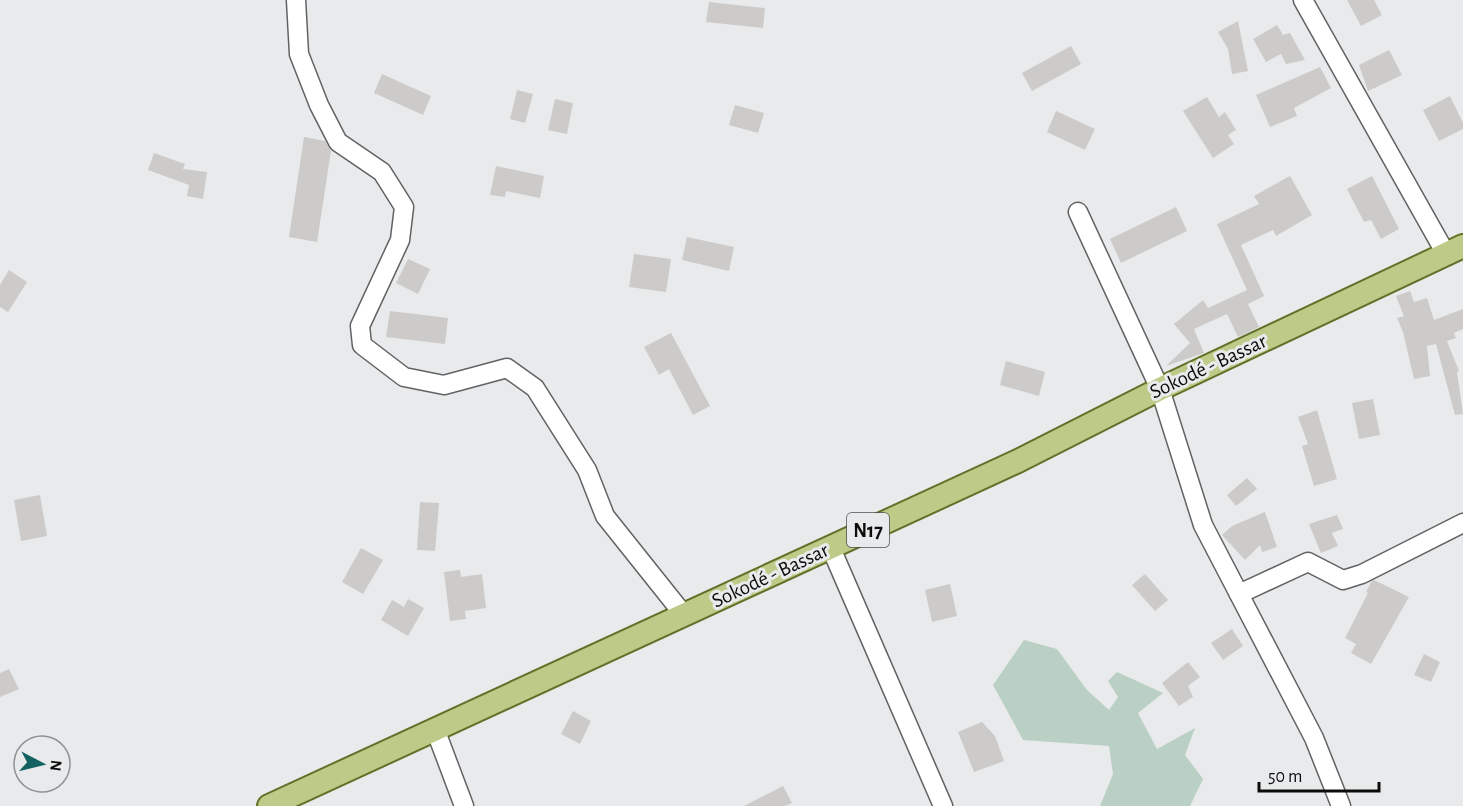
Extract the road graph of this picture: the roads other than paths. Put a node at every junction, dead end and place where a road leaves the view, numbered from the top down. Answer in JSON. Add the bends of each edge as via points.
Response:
{"nodes":[{"id":1,"x":296,"y":0,"type":"edge"},
{"id":2,"x":1303,"y":0,"type":"edge"},
{"id":3,"x":1078,"y":212,"type":"dead end"},
{"id":4,"x":1454,"y":250,"type":"edge"},
{"id":5,"x":1160,"y":389,"type":"junction"},
{"id":6,"x":1463,"y":523,"type":"edge"},
{"id":7,"x":830,"y":546,"type":"junction"},
{"id":8,"x":1239,"y":594,"type":"junction"},
{"id":9,"x":684,"y":615,"type":"junction"},
{"id":10,"x":435,"y":729,"type":"junction"},
{"id":11,"x":269,"y":806,"type":"edge"},
{"id":12,"x":464,"y":806,"type":"edge"},
{"id":13,"x":943,"y":806,"type":"edge"},
{"id":14,"x":1341,"y":806,"type":"edge"}],
"edges":[{"from":1,"to":9,"type":"street","via":[[299,54],[328,123],[338,142],[382,172],[404,207],[400,240],[360,326],[362,345],[404,377],[444,385],[507,368],[535,388],[587,470],[605,516]]},
{"from":2,"to":4,"type":"street"},
{"from":3,"to":5,"type":"street"},
{"from":4,"to":5,"type":"main road","name":"Sokodé - Bassar","number":"N17"},
{"from":5,"to":7,"type":"main road","name":"Sokodé - Bassar","number":"N17","via":[[1018,461]]},
{"from":5,"to":8,"type":"street","via":[[1203,525]]},
{"from":6,"to":8,"type":"street","via":[[1362,574],[1343,580],[1308,562]]},
{"from":7,"to":9,"type":"main road","name":"Sokodé - Bassar","number":"N17"},
{"from":7,"to":13,"type":"street"},
{"from":8,"to":14,"type":"street","via":[[1314,738]]},
{"from":9,"to":10,"type":"main road","name":"Sokodé - Bassar","number":"N17"},
{"from":10,"to":11,"type":"main road","name":"Sokodé - Bassar","number":"N17"},
{"from":10,"to":12,"type":"street"}]}
